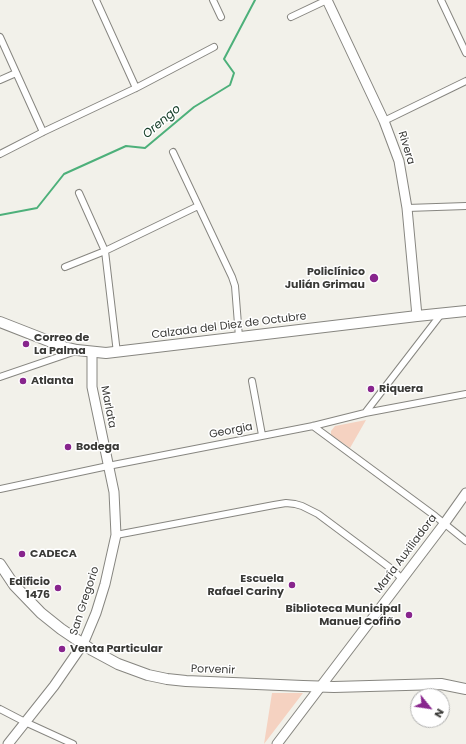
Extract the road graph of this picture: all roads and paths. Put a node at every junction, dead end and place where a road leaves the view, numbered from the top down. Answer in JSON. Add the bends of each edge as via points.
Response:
{"nodes":[{"id":1,"x":96,"y":0,"type":"edge"},
{"id":2,"x":213,"y":0,"type":"edge"},
{"id":3,"x":327,"y":0,"type":"edge"},
{"id":4,"x":441,"y":0,"type":"edge"},
{"id":5,"x":291,"y":16,"type":"dead end"},
{"id":6,"x":221,"y":17,"type":"dead end"},
{"id":7,"x":0,"y":37,"type":"edge"},
{"id":8,"x":214,"y":47,"type":"dead end"},
{"id":9,"x":466,"y":53,"type":"edge"},
{"id":10,"x":16,"y":73,"type":"junction"},
{"id":11,"x":0,"y":80,"type":"edge"},
{"id":12,"x":466,"y":81,"type":"edge"},
{"id":13,"x":136,"y":88,"type":"junction"},
{"id":14,"x":384,"y":121,"type":"junction"},
{"id":15,"x":43,"y":132,"type":"junction"},
{"id":16,"x":173,"y":152,"type":"dead end"},
{"id":17,"x":0,"y":154,"type":"edge"},
{"id":18,"x":79,"y":193,"type":"dead end"},
{"id":19,"x":198,"y":206,"type":"junction"},
{"id":20,"x":466,"y":206,"type":"edge"},
{"id":21,"x":407,"y":208,"type":"junction"},
{"id":22,"x":104,"y":251,"type":"junction"},
{"id":23,"x":65,"y":267,"type":"dead end"},
{"id":24,"x":466,"y":311,"type":"edge"},
{"id":25,"x":442,"y":313,"type":"junction"},
{"id":26,"x":417,"y":316,"type":"junction"},
{"id":27,"x":0,"y":322,"type":"edge"},
{"id":28,"x":239,"y":337,"type":"junction"},
{"id":29,"x":77,"y":350,"type":"junction"},
{"id":30,"x":92,"y":352,"type":"junction"},
{"id":31,"x":117,"y":353,"type":"junction"},
{"id":32,"x":0,"y":377,"type":"edge"},
{"id":33,"x":252,"y":381,"type":"dead end"},
{"id":34,"x":466,"y":394,"type":"edge"},
{"id":35,"x":365,"y":413,"type":"junction"},
{"id":36,"x":313,"y":426,"type":"junction"},
{"id":37,"x":262,"y":435,"type":"junction"},
{"id":38,"x":108,"y":466,"type":"junction"},
{"id":39,"x":0,"y":489,"type":"edge"},
{"id":40,"x":466,"y":493,"type":"edge"},
{"id":41,"x":444,"y":524,"type":"junction"},
{"id":42,"x":116,"y":535,"type":"junction"},
{"id":43,"x":466,"y":541,"type":"edge"},
{"id":44,"x":0,"y":564,"type":"edge"},
{"id":45,"x":402,"y":579,"type":"junction"},
{"id":46,"x":83,"y":644,"type":"junction"},
{"id":47,"x":322,"y":686,"type":"junction"},
{"id":48,"x":466,"y":689,"type":"edge"},
{"id":49,"x":0,"y":709,"type":"edge"},
{"id":50,"x":25,"y":722,"type":"junction"},
{"id":51,"x":8,"y":744,"type":"edge"},
{"id":52,"x":73,"y":744,"type":"edge"},
{"id":53,"x":277,"y":744,"type":"edge"}],
"edges":[{"from":1,"to":13,"type":"street"},
{"from":2,"to":6,"type":"street"},
{"from":3,"to":5,"type":"street"},
{"from":3,"to":14,"type":"street","name":"Rivera"},
{"from":4,"to":9,"type":"street"},
{"from":7,"to":10,"type":"street"},
{"from":8,"to":13,"type":"street"},
{"from":10,"to":11,"type":"street"},
{"from":10,"to":15,"type":"street"},
{"from":12,"to":14,"type":"street"},
{"from":13,"to":15,"type":"street"},
{"from":14,"to":21,"type":"street","name":"Rivera","via":[[399,161]]},
{"from":15,"to":17,"type":"street"},
{"from":16,"to":19,"type":"street"},
{"from":18,"to":22,"type":"street"},
{"from":19,"to":22,"type":"street"},
{"from":19,"to":28,"type":"street","via":[[233,282]]},
{"from":20,"to":21,"type":"street"},
{"from":21,"to":26,"type":"street","name":"Rivera"},
{"from":22,"to":23,"type":"street"},
{"from":22,"to":31,"type":"street"},
{"from":24,"to":25,"type":"main road","name":"Calzada del Diez de Octubre"},
{"from":25,"to":26,"type":"main road","name":"Calzada del Diez de Octubre"},
{"from":25,"to":35,"type":"street"},
{"from":26,"to":28,"type":"main road","name":"Calzada del Diez de Octubre"},
{"from":27,"to":29,"type":"main road","name":"Calzada del Diez de Octubre","via":[[49,342]]},
{"from":28,"to":31,"type":"main road","name":"Calzada del Diez de Octubre"},
{"from":29,"to":30,"type":"main road","name":"Calzada del Diez de Octubre"},
{"from":29,"to":32,"type":"street"},
{"from":30,"to":31,"type":"main road","name":"Calzada del Diez de Octubre"},
{"from":30,"to":38,"type":"street","name":"Marlata","via":[[92,387]]},
{"from":33,"to":37,"type":"street"},
{"from":34,"to":35,"type":"street","name":"Georgia"},
{"from":35,"to":36,"type":"street","name":"Georgia"},
{"from":36,"to":37,"type":"street","name":"Georgia"},
{"from":36,"to":41,"type":"street"},
{"from":37,"to":38,"type":"street","name":"Georgia"},
{"from":38,"to":39,"type":"street","name":"Georgia"},
{"from":38,"to":42,"type":"street","name":"San Gregorio","via":[[114,492]]},
{"from":40,"to":41,"type":"street","name":"María Auxiliadora"},
{"from":41,"to":43,"type":"street"},
{"from":41,"to":45,"type":"street","name":"María Auxiliadora"},
{"from":42,"to":45,"type":"street","via":[[274,505],[294,504],[322,518]]},
{"from":42,"to":46,"type":"street","name":"San Gregorio","via":[[105,584]]},
{"from":44,"to":46,"type":"main road","name":"Porvenir","via":[[14,585],[42,613]]},
{"from":45,"to":47,"type":"street","name":"María Auxiliadora"},
{"from":46,"to":47,"type":"main road","name":"Porvenir","via":[[118,664],[167,679]]},
{"from":46,"to":50,"type":"street","name":"San Gregorio"},
{"from":47,"to":48,"type":"main road","name":"Porvenir","via":[[441,684]]},
{"from":47,"to":53,"type":"street","name":"María Auxiliadora"},
{"from":49,"to":50,"type":"street"},
{"from":50,"to":51,"type":"street","name":"San Gregorio"},
{"from":50,"to":52,"type":"street"}]}
